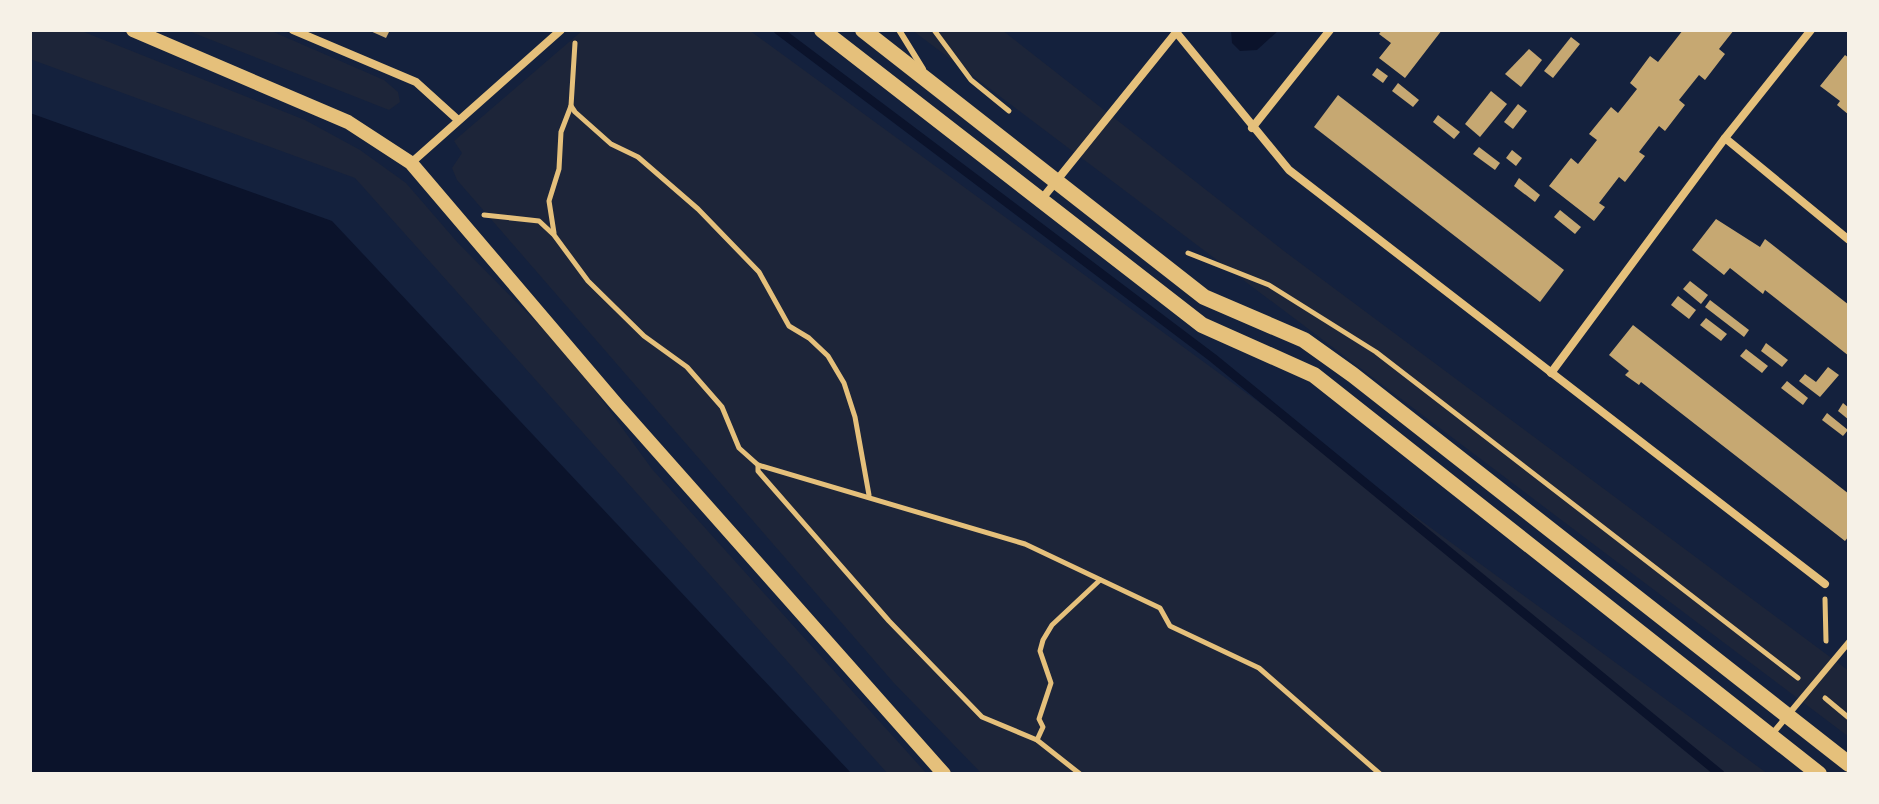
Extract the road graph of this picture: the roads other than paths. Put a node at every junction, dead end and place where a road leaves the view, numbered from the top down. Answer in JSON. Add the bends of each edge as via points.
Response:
{"nodes":[{"id":1,"x":133,"y":30,"type":"edge"},
{"id":2,"x":293,"y":30,"type":"edge"},
{"id":3,"x":561,"y":30,"type":"edge"},
{"id":4,"x":822,"y":30,"type":"edge"},
{"id":5,"x":863,"y":30,"type":"edge"},
{"id":6,"x":899,"y":30,"type":"edge"},
{"id":7,"x":1330,"y":30,"type":"edge"},
{"id":8,"x":1811,"y":30,"type":"edge"},
{"id":9,"x":1177,"y":31,"type":"edge"},
{"id":10,"x":933,"y":86,"type":"junction"},
{"id":11,"x":458,"y":120,"type":"junction"},
{"id":12,"x":1252,"y":128,"type":"junction"},
{"id":13,"x":1725,"y":138,"type":"junction"},
{"id":14,"x":411,"y":163,"type":"junction"},
{"id":15,"x":1055,"y":181,"type":"junction"},
{"id":16,"x":1041,"y":200,"type":"junction"},
{"id":17,"x":1849,"y":240,"type":"edge"},
{"id":18,"x":1551,"y":373,"type":"junction"},
{"id":19,"x":1825,"y":584,"type":"road end"},
{"id":20,"x":1849,"y":642,"type":"edge"},
{"id":21,"x":1788,"y":716,"type":"junction"},
{"id":22,"x":1770,"y":736,"type":"junction"},
{"id":23,"x":1849,"y":764,"type":"edge"},
{"id":24,"x":944,"y":774,"type":"edge"},
{"id":25,"x":1819,"y":774,"type":"edge"}],
"edges":[{"from":1,"to":14,"type":"street","via":[[348,122]]},
{"from":2,"to":11,"type":"street","via":[[416,82]]},
{"from":3,"to":11,"type":"street"},
{"from":4,"to":16,"type":"main road"},
{"from":5,"to":10,"type":"main road"},
{"from":6,"to":10,"type":"lane"},
{"from":7,"to":12,"type":"street"},
{"from":8,"to":13,"type":"street"},
{"from":9,"to":12,"type":"street"},
{"from":9,"to":15,"type":"street"},
{"from":10,"to":15,"type":"main road"},
{"from":11,"to":14,"type":"street"},
{"from":12,"to":18,"type":"street","via":[[1289,170]]},
{"from":13,"to":17,"type":"street"},
{"from":13,"to":18,"type":"street"},
{"from":14,"to":24,"type":"street","via":[[799,614]]},
{"from":15,"to":16,"type":"street"},
{"from":15,"to":21,"type":"main road","via":[[1204,297],[1304,340],[1353,375]]},
{"from":16,"to":22,"type":"main road","via":[[1202,325],[1314,375]]},
{"from":18,"to":19,"type":"street"},
{"from":20,"to":21,"type":"lane"},
{"from":21,"to":22,"type":"lane"},
{"from":21,"to":23,"type":"main road"},
{"from":22,"to":25,"type":"main road"}]}
